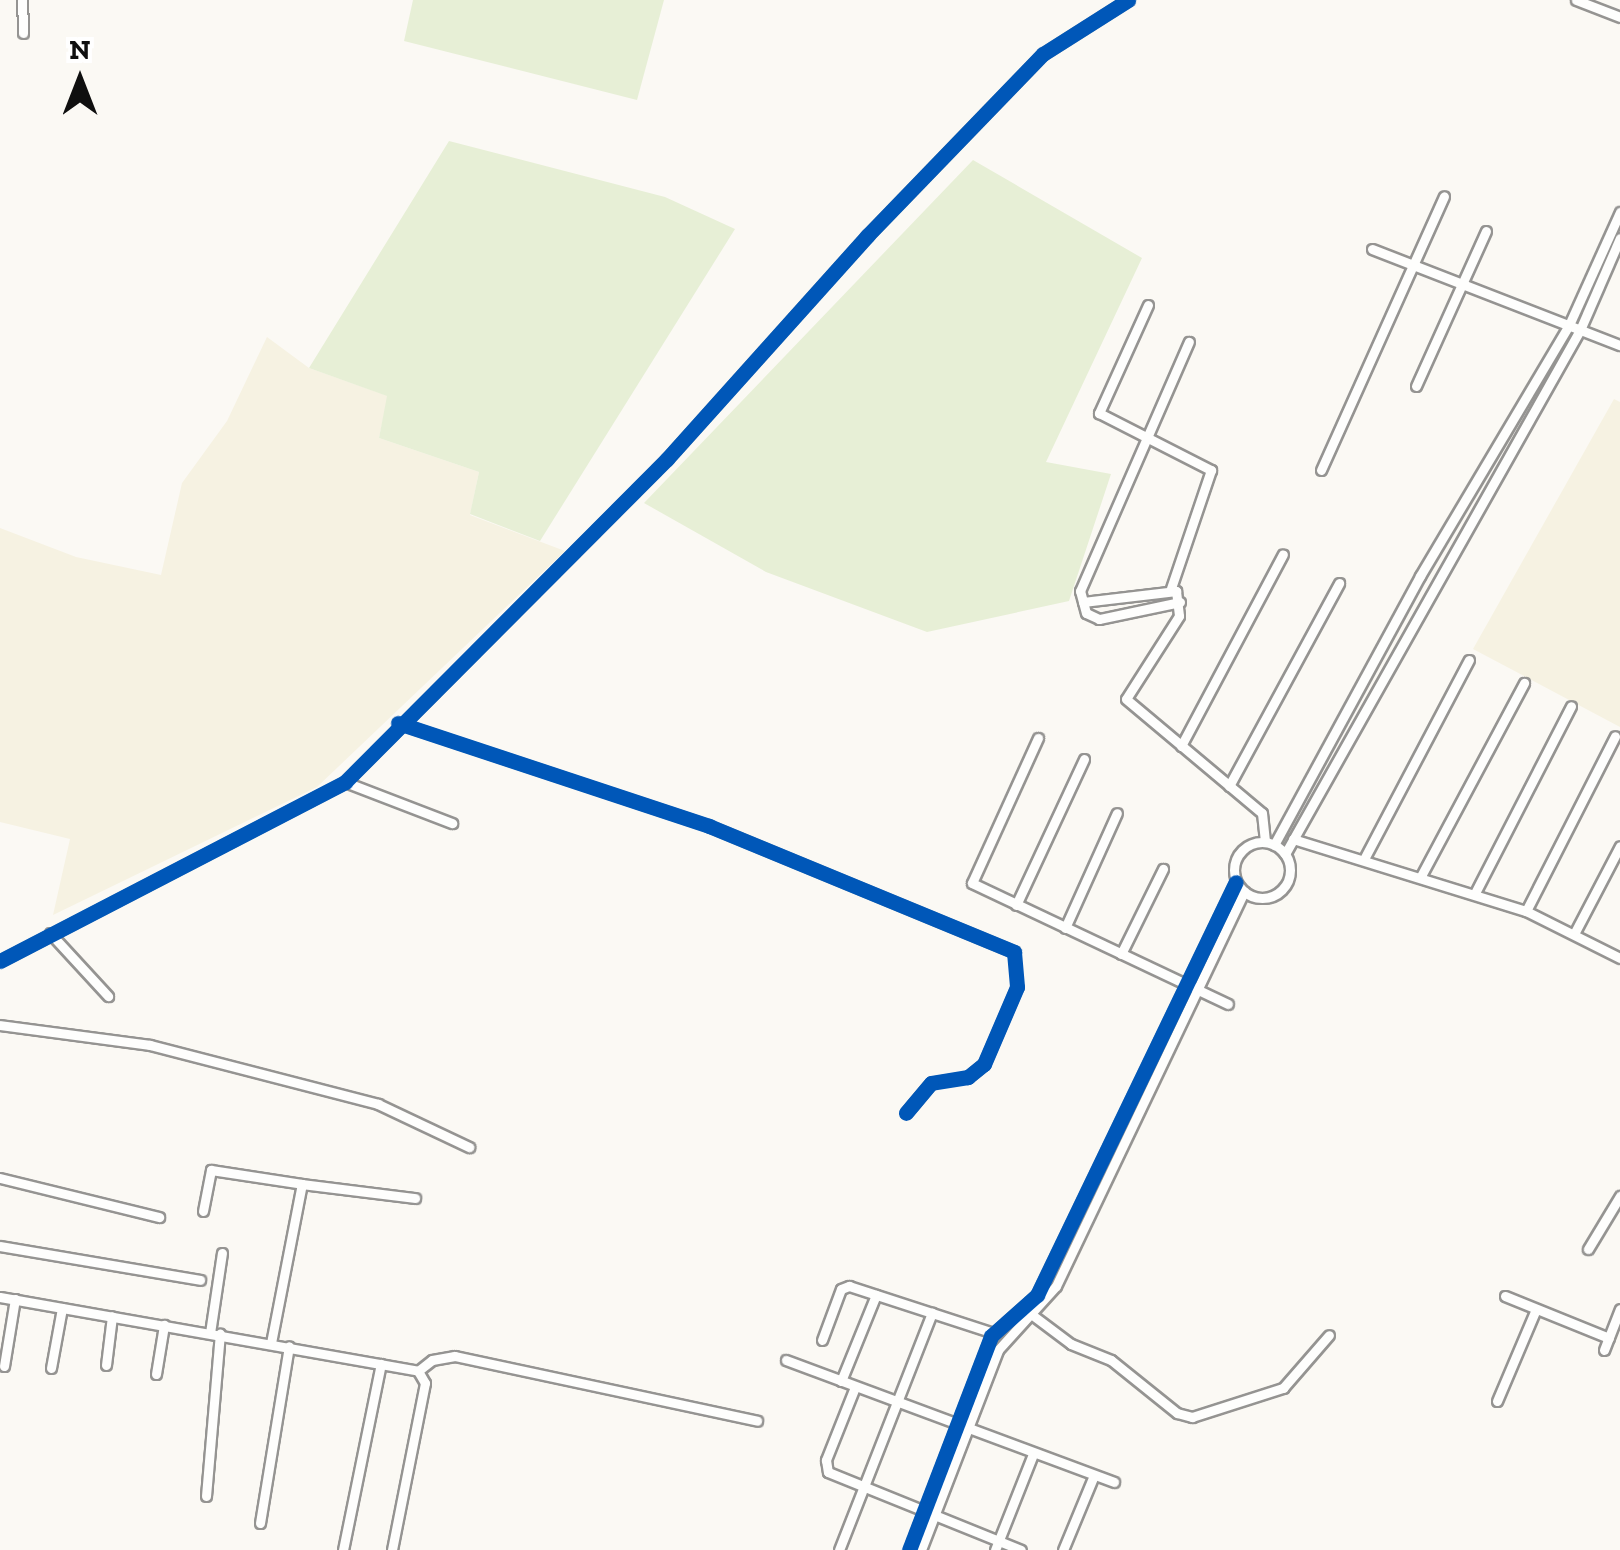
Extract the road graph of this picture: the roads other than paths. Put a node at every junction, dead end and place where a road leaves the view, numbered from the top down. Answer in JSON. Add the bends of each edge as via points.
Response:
{"nodes":[{"id":1,"x":22,"y":0,"type":"edge"},
{"id":2,"x":1128,"y":0,"type":"edge"},
{"id":3,"x":1576,"y":0,"type":"edge"},
{"id":4,"x":1620,"y":17,"type":"edge"},
{"id":5,"x":24,"y":33,"type":"dead end"},
{"id":6,"x":1444,"y":196,"type":"dead end"},
{"id":7,"x":1620,"y":212,"type":"edge"},
{"id":8,"x":1486,"y":230,"type":"dead end"},
{"id":9,"x":1620,"y":238,"type":"edge"},
{"id":10,"x":1372,"y":248,"type":"dead end"},
{"id":11,"x":1414,"y":265,"type":"junction"},
{"id":12,"x":1464,"y":285,"type":"junction"},
{"id":13,"x":1148,"y":305,"type":"dead end"},
{"id":14,"x":1575,"y":328,"type":"junction"},
{"id":15,"x":1189,"y":342,"type":"dead end"},
{"id":16,"x":1620,"y":346,"type":"edge"},
{"id":17,"x":1416,"y":386,"type":"dead end"},
{"id":18,"x":1146,"y":440,"type":"junction"},
{"id":19,"x":1321,"y":470,"type":"dead end"},
{"id":20,"x":1283,"y":554,"type":"dead end"},
{"id":21,"x":1339,"y":583,"type":"dead end"},
{"id":22,"x":1171,"y":588,"type":"junction"},
{"id":23,"x":1083,"y":602,"type":"junction"},
{"id":24,"x":1180,"y":602,"type":"junction"},
{"id":25,"x":1469,"y":660,"type":"dead end"},
{"id":26,"x":1524,"y":683,"type":"dead end"},
{"id":27,"x":1571,"y":706,"type":"dead end"},
{"id":28,"x":398,"y":723,"type":"junction"},
{"id":29,"x":1616,"y":736,"type":"dead end"},
{"id":30,"x":1038,"y":738,"type":"dead end"},
{"id":31,"x":1181,"y":746,"type":"junction"},
{"id":32,"x":1084,"y":760,"type":"dead end"},
{"id":33,"x":344,"y":782,"type":"junction"},
{"id":34,"x":1229,"y":786,"type":"junction"},
{"id":35,"x":1117,"y":813,"type":"dead end"},
{"id":36,"x":452,"y":823,"type":"dead end"},
{"id":37,"x":1293,"y":839,"type":"junction"},
{"id":38,"x":1270,"y":844,"type":"junction"},
{"id":39,"x":1620,"y":846,"type":"edge"},
{"id":40,"x":1285,"y":854,"type":"junction"},
{"id":41,"x":1364,"y":859,"type":"junction"},
{"id":42,"x":1163,"y":869,"type":"dead end"},
{"id":43,"x":1421,"y":876,"type":"junction"},
{"id":44,"x":1236,"y":882,"type":"junction"},
{"id":45,"x":1244,"y":892,"type":"junction"},
{"id":46,"x":1475,"y":893,"type":"junction"},
{"id":47,"x":1016,"y":904,"type":"junction"},
{"id":48,"x":1526,"y":911,"type":"junction"},
{"id":49,"x":1065,"y":928,"type":"junction"},
{"id":50,"x":50,"y":933,"type":"junction"},
{"id":51,"x":1574,"y":934,"type":"junction"},
{"id":52,"x":1121,"y":954,"type":"junction"},
{"id":53,"x":1620,"y":958,"type":"edge"},
{"id":54,"x":0,"y":961,"type":"edge"},
{"id":55,"x":1184,"y":983,"type":"junction"},
{"id":56,"x":1198,"y":990,"type":"junction"},
{"id":57,"x":108,"y":996,"type":"dead end"},
{"id":58,"x":1228,"y":1004,"type":"dead end"},
{"id":59,"x":0,"y":1024,"type":"edge"},
{"id":60,"x":906,"y":1113,"type":"dead end"},
{"id":61,"x":469,"y":1147,"type":"dead end"},
{"id":62,"x":0,"y":1178,"type":"edge"},
{"id":63,"x":302,"y":1184,"type":"junction"},
{"id":64,"x":1620,"y":1196,"type":"edge"},
{"id":65,"x":415,"y":1198,"type":"dead end"},
{"id":66,"x":203,"y":1212,"type":"dead end"},
{"id":67,"x":159,"y":1217,"type":"dead end"},
{"id":68,"x":0,"y":1246,"type":"edge"},
{"id":69,"x":1588,"y":1250,"type":"dead end"},
{"id":70,"x":222,"y":1253,"type":"dead end"},
{"id":71,"x":200,"y":1280,"type":"dead end"},
{"id":72,"x":876,"y":1295,"type":"junction"},
{"id":73,"x":1505,"y":1296,"type":"dead end"},
{"id":74,"x":0,"y":1297,"type":"edge"},
{"id":75,"x":15,"y":1299,"type":"junction"},
{"id":76,"x":62,"y":1308,"type":"junction"},
{"id":77,"x":1536,"y":1309,"type":"junction"},
{"id":78,"x":1620,"y":1309,"type":"edge"},
{"id":79,"x":932,"y":1313,"type":"junction"},
{"id":80,"x":112,"y":1316,"type":"junction"},
{"id":81,"x":1035,"y":1317,"type":"junction"},
{"id":82,"x":164,"y":1325,"type":"junction"},
{"id":83,"x":994,"y":1332,"type":"junction"},
{"id":84,"x":215,"y":1334,"type":"junction"},
{"id":85,"x":1329,"y":1335,"type":"dead end"},
{"id":86,"x":1608,"y":1338,"type":"junction"},
{"id":87,"x":822,"y":1340,"type":"dead end"},
{"id":88,"x":271,"y":1343,"type":"junction"},
{"id":89,"x":289,"y":1346,"type":"junction"},
{"id":90,"x":1604,"y":1350,"type":"dead end"},
{"id":91,"x":786,"y":1360,"type":"dead end"},
{"id":92,"x":380,"y":1364,"type":"junction"},
{"id":93,"x":106,"y":1365,"type":"dead end"},
{"id":94,"x":4,"y":1366,"type":"dead end"},
{"id":95,"x":51,"y":1368,"type":"dead end"},
{"id":96,"x":418,"y":1371,"type":"junction"},
{"id":97,"x":156,"y":1374,"type":"dead end"},
{"id":98,"x":841,"y":1381,"type":"junction"},
{"id":99,"x":855,"y":1387,"type":"junction"},
{"id":100,"x":1496,"y":1402,"type":"dead end"},
{"id":101,"x":899,"y":1404,"type":"junction"},
{"id":102,"x":757,"y":1420,"type":"dead end"},
{"id":103,"x":962,"y":1429,"type":"junction"},
{"id":104,"x":1033,"y":1454,"type":"junction"},
{"id":105,"x":1094,"y":1474,"type":"junction"},
{"id":106,"x":1114,"y":1482,"type":"dead end"},
{"id":107,"x":865,"y":1488,"type":"junction"},
{"id":108,"x":206,"y":1496,"type":"dead end"},
{"id":109,"x":929,"y":1514,"type":"junction"},
{"id":110,"x":260,"y":1523,"type":"dead end"},
{"id":111,"x":996,"y":1546,"type":"edge"},
{"id":112,"x":344,"y":1550,"type":"edge"},
{"id":113,"x":392,"y":1550,"type":"edge"},
{"id":114,"x":838,"y":1550,"type":"edge"},
{"id":115,"x":909,"y":1550,"type":"edge"},
{"id":116,"x":920,"y":1550,"type":"edge"},
{"id":117,"x":1021,"y":1550,"type":"edge"},
{"id":118,"x":1063,"y":1550,"type":"edge"}],
"edges":[{"from":1,"to":5,"type":"street"},
{"from":2,"to":28,"type":"street","via":[[1044,54],[867,236],[667,459]]},
{"from":3,"to":4,"type":"street"},
{"from":6,"to":11,"type":"street"},
{"from":7,"to":14,"type":"street"},
{"from":8,"to":12,"type":"street"},
{"from":9,"to":14,"type":"street"},
{"from":10,"to":11,"type":"street"},
{"from":11,"to":12,"type":"street"},
{"from":11,"to":19,"type":"street"},
{"from":12,"to":14,"type":"street"},
{"from":12,"to":17,"type":"street"},
{"from":13,"to":18,"type":"street","via":[[1099,413]]},
{"from":14,"to":16,"type":"street"},
{"from":14,"to":37,"type":"street"},
{"from":14,"to":38,"type":"street","via":[[1420,576]]},
{"from":15,"to":18,"type":"street"},
{"from":18,"to":22,"type":"street","via":[[1212,474]]},
{"from":18,"to":23,"type":"street","via":[[1083,582]]},
{"from":20,"to":31,"type":"street"},
{"from":21,"to":34,"type":"street"},
{"from":22,"to":23,"type":"street"},
{"from":22,"to":24,"type":"street"},
{"from":23,"to":24,"type":"street","via":[[1086,613],[1099,619]]},
{"from":24,"to":31,"type":"street","via":[[1179,616],[1126,695]]},
{"from":25,"to":41,"type":"street"},
{"from":26,"to":43,"type":"street"},
{"from":27,"to":46,"type":"street"},
{"from":28,"to":33,"type":"street"},
{"from":28,"to":60,"type":"street","via":[[709,826],[1014,952],[1017,987],[984,1064],[968,1077],[931,1083]]},
{"from":29,"to":48,"type":"street"},
{"from":30,"to":47,"type":"street","via":[[971,874],[975,885]]},
{"from":31,"to":34,"type":"street"},
{"from":32,"to":47,"type":"street"},
{"from":33,"to":36,"type":"street"},
{"from":33,"to":50,"type":"street"},
{"from":34,"to":38,"type":"street","via":[[1262,813]]},
{"from":35,"to":49,"type":"street"},
{"from":37,"to":40,"type":"street"},
{"from":37,"to":41,"type":"street"},
{"from":38,"to":40,"type":"street"},
{"from":38,"to":44,"type":"street","via":[[1238,855]]},
{"from":39,"to":51,"type":"street"},
{"from":40,"to":45,"type":"street","via":[[1290,870],[1279,892],[1264,898]]},
{"from":41,"to":43,"type":"street"},
{"from":42,"to":52,"type":"street"},
{"from":43,"to":46,"type":"street"},
{"from":44,"to":45,"type":"street"},
{"from":44,"to":55,"type":"street"},
{"from":45,"to":56,"type":"street"},
{"from":46,"to":48,"type":"street"},
{"from":47,"to":49,"type":"street"},
{"from":48,"to":51,"type":"street"},
{"from":49,"to":52,"type":"street"},
{"from":50,"to":54,"type":"street"},
{"from":50,"to":57,"type":"street"},
{"from":51,"to":53,"type":"street"},
{"from":52,"to":55,"type":"street"},
{"from":55,"to":56,"type":"street"},
{"from":55,"to":83,"type":"street","via":[[1037,1295]]},
{"from":56,"to":58,"type":"street"},
{"from":56,"to":81,"type":"street","via":[[1061,1277]]},
{"from":59,"to":61,"type":"street","via":[[150,1045],[378,1104]]},
{"from":62,"to":67,"type":"street"},
{"from":63,"to":65,"type":"street"},
{"from":63,"to":66,"type":"street","via":[[211,1170]]},
{"from":63,"to":88,"type":"street"},
{"from":64,"to":69,"type":"street"},
{"from":68,"to":71,"type":"street"},
{"from":70,"to":84,"type":"street"},
{"from":72,"to":79,"type":"street"},
{"from":72,"to":87,"type":"street","via":[[841,1289]]},
{"from":72,"to":98,"type":"street"},
{"from":73,"to":77,"type":"street"},
{"from":74,"to":75,"type":"street"},
{"from":75,"to":76,"type":"street"},
{"from":75,"to":94,"type":"street"},
{"from":76,"to":80,"type":"street"},
{"from":76,"to":95,"type":"street"},
{"from":77,"to":86,"type":"street"},
{"from":77,"to":100,"type":"street"},
{"from":78,"to":86,"type":"street"},
{"from":79,"to":83,"type":"street"},
{"from":79,"to":101,"type":"street"},
{"from":80,"to":82,"type":"street"},
{"from":80,"to":93,"type":"street"},
{"from":81,"to":85,"type":"street","via":[[1070,1344],[1111,1360],[1177,1414],[1192,1417],[1283,1388]]},
{"from":81,"to":103,"type":"street","via":[[998,1350]]},
{"from":82,"to":84,"type":"street"},
{"from":82,"to":97,"type":"street"},
{"from":83,"to":103,"type":"street"},
{"from":84,"to":88,"type":"street"},
{"from":84,"to":108,"type":"street"},
{"from":86,"to":90,"type":"street"},
{"from":88,"to":89,"type":"street"},
{"from":89,"to":92,"type":"street"},
{"from":89,"to":110,"type":"street"},
{"from":91,"to":98,"type":"street"},
{"from":92,"to":96,"type":"street"},
{"from":92,"to":112,"type":"street"},
{"from":96,"to":102,"type":"street","via":[[455,1356]]},
{"from":96,"to":113,"type":"street","via":[[425,1383]]},
{"from":98,"to":99,"type":"street"},
{"from":99,"to":101,"type":"street"},
{"from":99,"to":107,"type":"street","via":[[826,1464],[828,1472]]},
{"from":101,"to":103,"type":"street"},
{"from":101,"to":107,"type":"street"},
{"from":103,"to":104,"type":"street"},
{"from":103,"to":109,"type":"street"},
{"from":104,"to":105,"type":"street"},
{"from":104,"to":111,"type":"street"},
{"from":105,"to":106,"type":"street"},
{"from":105,"to":118,"type":"street"},
{"from":107,"to":109,"type":"street"},
{"from":107,"to":114,"type":"street"},
{"from":109,"to":111,"type":"street"},
{"from":109,"to":115,"type":"street"},
{"from":109,"to":116,"type":"street"},
{"from":111,"to":117,"type":"street"}]}
